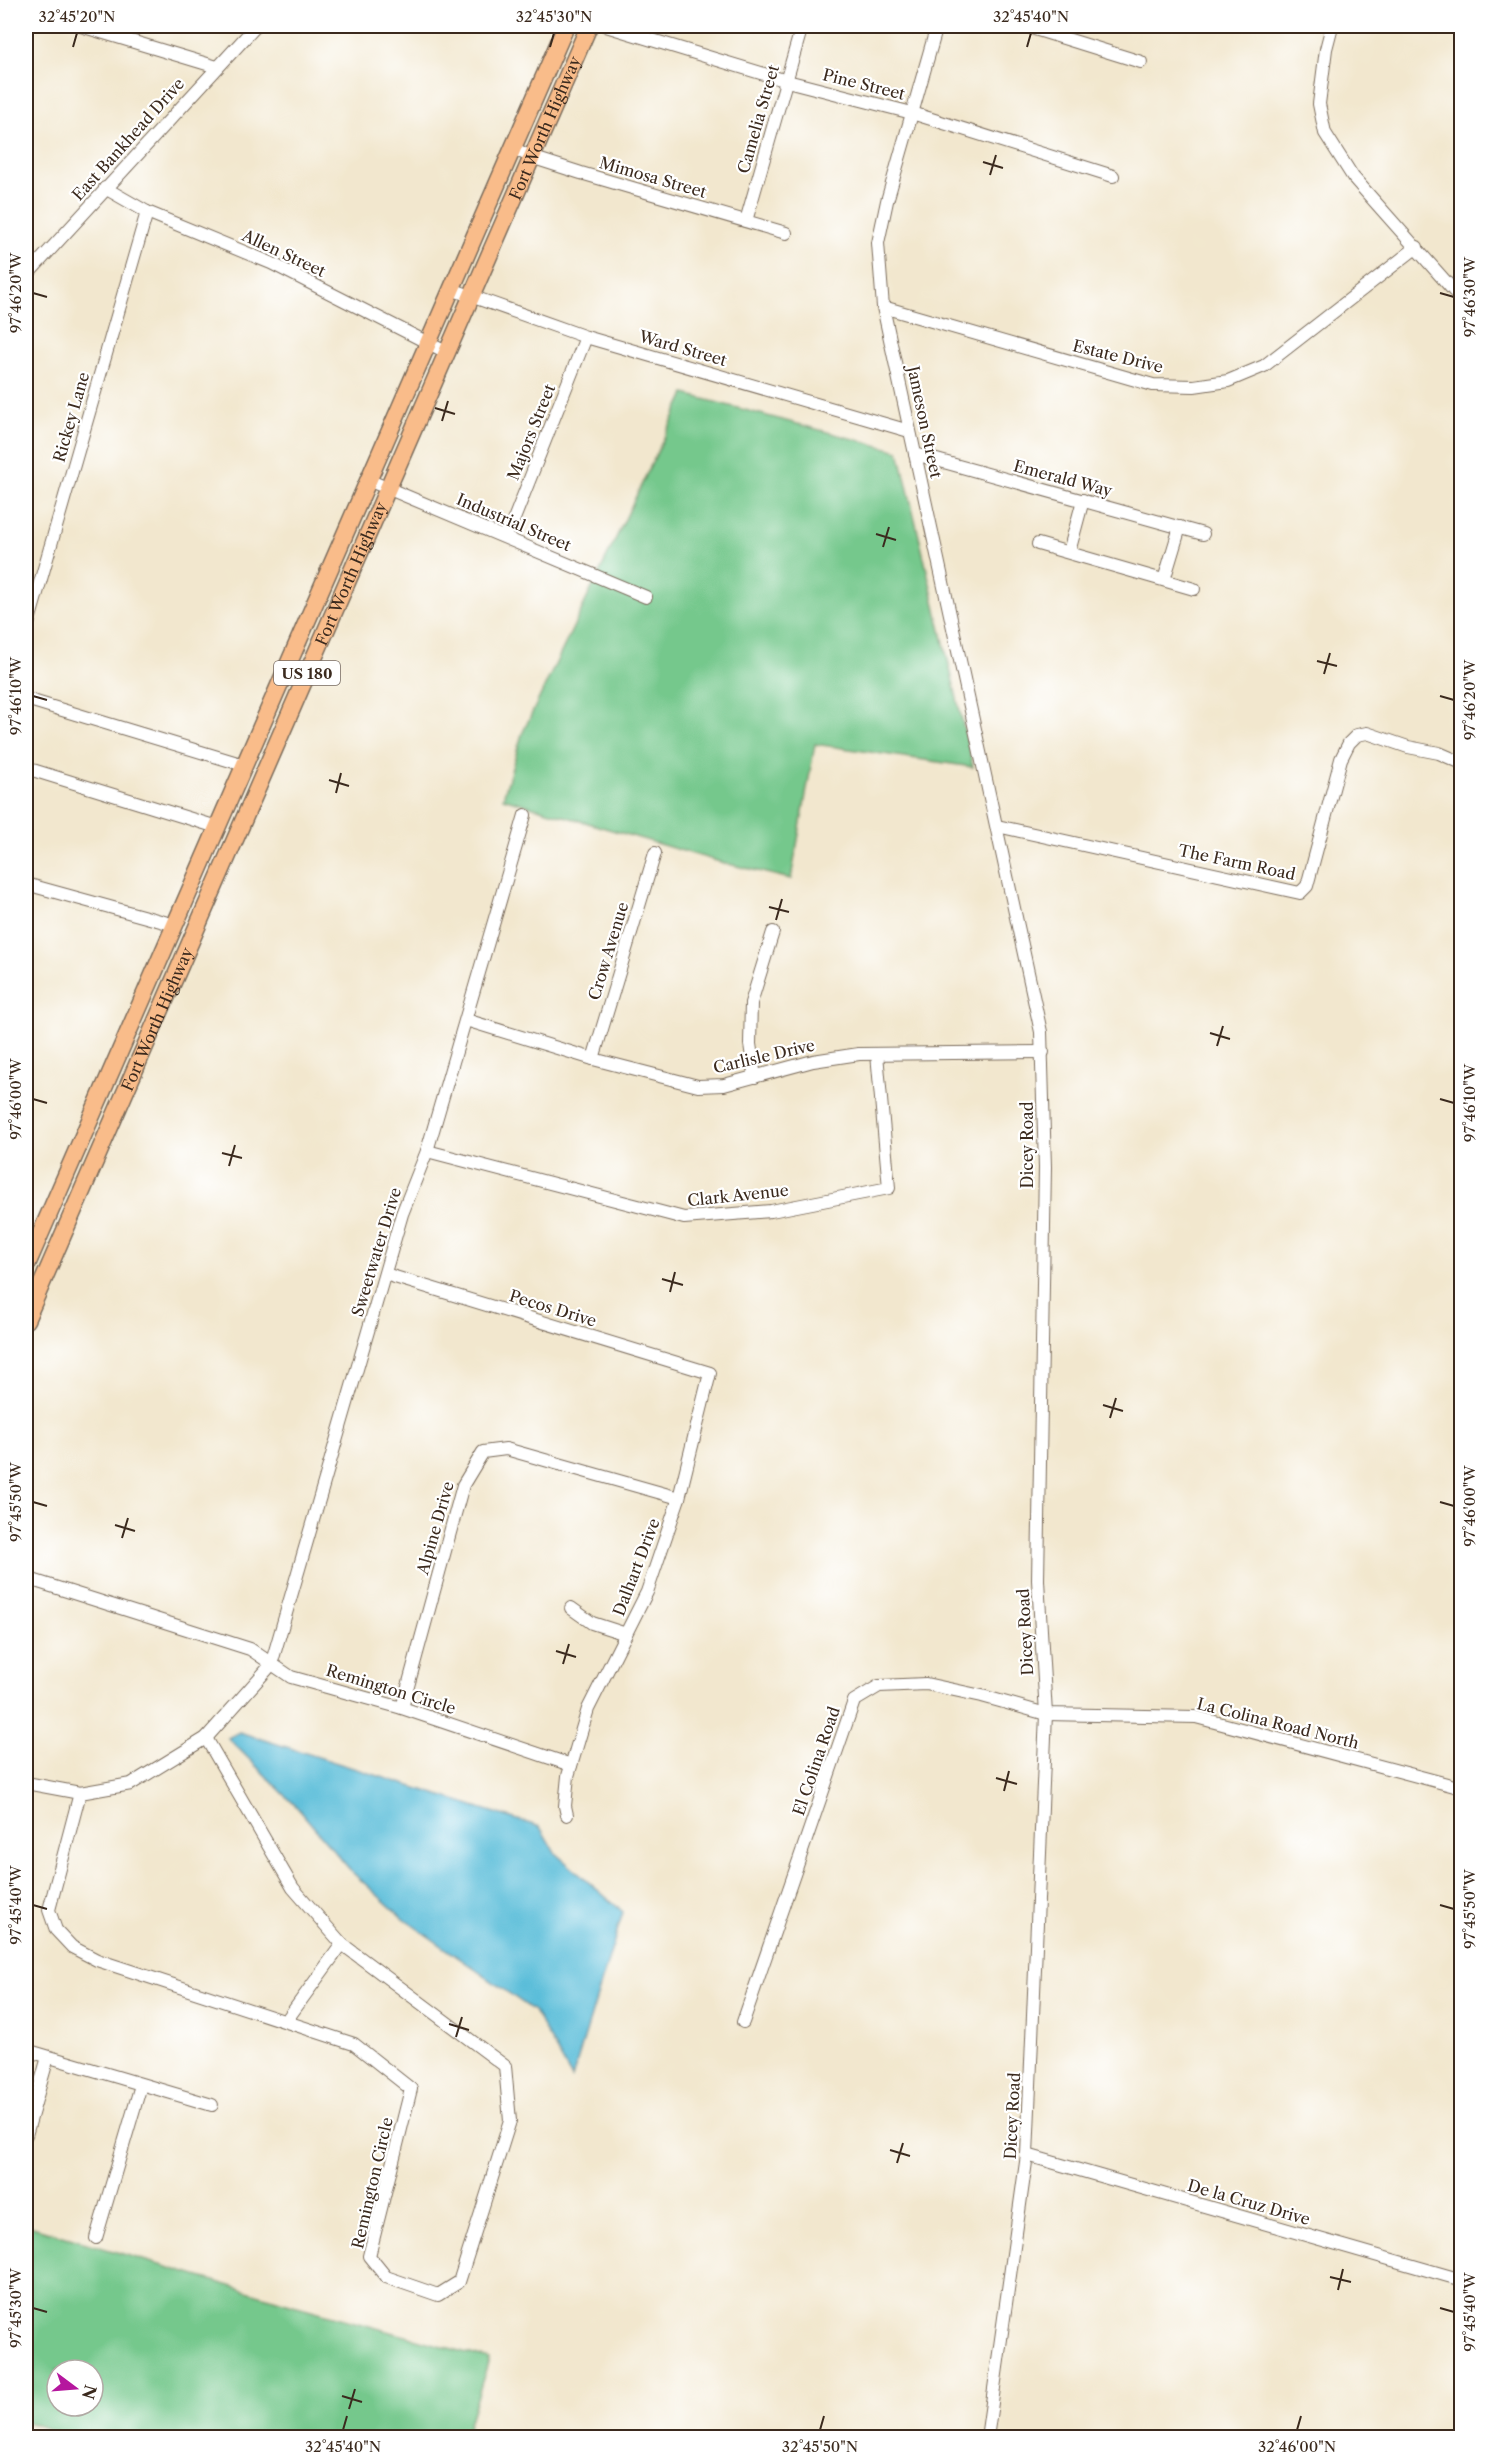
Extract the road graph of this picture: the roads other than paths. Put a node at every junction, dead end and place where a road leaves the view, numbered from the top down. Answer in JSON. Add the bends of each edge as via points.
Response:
{"nodes":[{"id":1,"x":81,"y":26,"type":"edge"},
{"id":2,"x":256,"y":26,"type":"edge"},
{"id":3,"x":566,"y":26,"type":"edge"},
{"id":4,"x":589,"y":26,"type":"edge"},
{"id":5,"x":606,"y":26,"type":"edge"},
{"id":6,"x":802,"y":26,"type":"edge"},
{"id":7,"x":937,"y":26,"type":"edge"},
{"id":8,"x":1025,"y":26,"type":"edge"},
{"id":9,"x":1332,"y":26,"type":"edge"},
{"id":10,"x":1141,"y":62,"type":"dead end"},
{"id":11,"x":217,"y":67,"type":"junction"},
{"id":12,"x":786,"y":81,"type":"junction"},
{"id":13,"x":912,"y":113,"type":"junction"},
{"id":14,"x":513,"y":148,"type":"junction"},
{"id":15,"x":531,"y":158,"type":"junction"},
{"id":16,"x":1113,"y":176,"type":"dead end"},
{"id":17,"x":105,"y":188,"type":"junction"},
{"id":18,"x":147,"y":212,"type":"junction"},
{"id":19,"x":746,"y":221,"type":"junction"},
{"id":20,"x":786,"y":233,"type":"dead end"},
{"id":21,"x":1417,"y":246,"type":"junction"},
{"id":22,"x":26,"y":276,"type":"edge"},
{"id":23,"x":451,"y":289,"type":"junction"},
{"id":24,"x":470,"y":297,"type":"junction"},
{"id":25,"x":1461,"y":300,"type":"edge"},
{"id":26,"x":883,"y":307,"type":"junction"},
{"id":27,"x":586,"y":337,"type":"junction"},
{"id":28,"x":427,"y":344,"type":"junction"},
{"id":29,"x":446,"y":352,"type":"junction"},
{"id":30,"x":909,"y":431,"type":"junction"},
{"id":31,"x":915,"y":454,"type":"junction"},
{"id":32,"x":368,"y":480,"type":"junction"},
{"id":33,"x":387,"y":487,"type":"junction"},
{"id":34,"x":1083,"y":501,"type":"junction"},
{"id":35,"x":1180,"y":527,"type":"junction"},
{"id":36,"x":1203,"y":534,"type":"dead end"},
{"id":37,"x":503,"y":536,"type":"junction"},
{"id":38,"x":1038,"y":544,"type":"dead end"},
{"id":39,"x":1069,"y":552,"type":"junction"},
{"id":40,"x":1164,"y":580,"type":"junction"},
{"id":41,"x":1194,"y":589,"type":"dead end"},
{"id":42,"x":646,"y":597,"type":"dead end"},
{"id":43,"x":26,"y":631,"type":"edge"},
{"id":44,"x":26,"y":699,"type":"edge"},
{"id":45,"x":271,"y":702,"type":"junction"},
{"id":46,"x":291,"y":710,"type":"junction"},
{"id":47,"x":1461,"y":763,"type":"edge"},
{"id":48,"x":244,"y":765,"type":"junction"},
{"id":49,"x":26,"y":768,"type":"edge"},
{"id":50,"x":525,"y":815,"type":"dead end"},
{"id":51,"x":997,"y":826,"type":"junction"},
{"id":52,"x":217,"y":827,"type":"junction"},
{"id":53,"x":655,"y":853,"type":"dead end"},
{"id":54,"x":197,"y":873,"type":"junction"},
{"id":55,"x":216,"y":882,"type":"junction"},
{"id":56,"x":26,"y":884,"type":"edge"},
{"id":57,"x":175,"y":925,"type":"junction"},
{"id":58,"x":773,"y":932,"type":"dead end"},
{"id":59,"x":466,"y":1020,"type":"junction"},
{"id":60,"x":1043,"y":1052,"type":"junction"},
{"id":61,"x":877,"y":1054,"type":"junction"},
{"id":62,"x":593,"y":1059,"type":"junction"},
{"id":63,"x":755,"y":1077,"type":"junction"},
{"id":64,"x":427,"y":1151,"type":"junction"},
{"id":65,"x":70,"y":1165,"type":"junction"},
{"id":66,"x":90,"y":1172,"type":"junction"},
{"id":67,"x":26,"y":1267,"type":"edge"},
{"id":68,"x":385,"y":1274,"type":"junction"},
{"id":69,"x":26,"y":1320,"type":"edge"},
{"id":70,"x":710,"y":1373,"type":"joint"},
{"id":71,"x":679,"y":1498,"type":"junction"},
{"id":72,"x":26,"y":1578,"type":"edge"},
{"id":73,"x":571,"y":1608,"type":"dead end"},
{"id":74,"x":626,"y":1634,"type":"junction"},
{"id":75,"x":271,"y":1665,"type":"junction"},
{"id":76,"x":402,"y":1708,"type":"junction"},
{"id":77,"x":1046,"y":1714,"type":"junction"},
{"id":78,"x":206,"y":1738,"type":"junction"},
{"id":79,"x":571,"y":1765,"type":"junction"},
{"id":80,"x":26,"y":1783,"type":"edge"},
{"id":81,"x":1461,"y":1788,"type":"edge"},
{"id":82,"x":80,"y":1793,"type":"junction"},
{"id":83,"x":567,"y":1815,"type":"dead end"},
{"id":84,"x":342,"y":1944,"type":"junction"},
{"id":85,"x":286,"y":2021,"type":"junction"},
{"id":86,"x":742,"y":2022,"type":"dead end"},
{"id":87,"x":26,"y":2050,"type":"edge"},
{"id":88,"x":48,"y":2057,"type":"junction"},
{"id":89,"x":141,"y":2085,"type":"junction"},
{"id":90,"x":212,"y":2105,"type":"dead end"},
{"id":91,"x":26,"y":2135,"type":"edge"},
{"id":92,"x":1027,"y":2155,"type":"junction"},
{"id":93,"x":96,"y":2238,"type":"dead end"},
{"id":94,"x":1461,"y":2280,"type":"edge"},
{"id":95,"x":987,"y":2438,"type":"edge"}],
"edges":[{"from":1,"to":11,"type":"street"},
{"from":2,"to":11,"type":"street","name":"East Bankhead Drive"},
{"from":3,"to":14,"type":"main road","name":"Fort Worth Highway","number":"US 180"},
{"from":4,"to":15,"type":"main road","name":"Fort Worth Highway","number":"US 180"},
{"from":5,"to":12,"type":"street","name":"Pine Street"},
{"from":6,"to":12,"type":"street","name":"Camelia Street"},
{"from":7,"to":13,"type":"street","name":"Jameson Street"},
{"from":8,"to":10,"type":"street"},
{"from":9,"to":21,"type":"street","via":[[1319,104],[1325,133],[1353,177]]},
{"from":11,"to":17,"type":"street","name":"East Bankhead Drive"},
{"from":12,"to":13,"type":"street","name":"Pine Street"},
{"from":12,"to":19,"type":"street","name":"Camelia Street"},
{"from":13,"to":16,"type":"street","name":"Pine Street"},
{"from":13,"to":26,"type":"street","name":"Jameson Street","via":[[878,243]]},
{"from":14,"to":15,"type":"street","name":"Mimosa Street"},
{"from":14,"to":23,"type":"main road","name":"Fort Worth Highway","number":"US 180"},
{"from":15,"to":19,"type":"street","name":"Mimosa Street"},
{"from":15,"to":24,"type":"main road","name":"Fort Worth Highway","number":"US 180"},
{"from":17,"to":18,"type":"street","name":"Allen Street"},
{"from":17,"to":22,"type":"street","name":"East Bankhead Drive"},
{"from":18,"to":28,"type":"street","name":"Allen Street","via":[[270,263]]},
{"from":18,"to":43,"type":"street","name":"Rickey Lane"},
{"from":19,"to":20,"type":"street","name":"Mimosa Street"},
{"from":21,"to":25,"type":"street"},
{"from":21,"to":26,"type":"street","name":"Estate Drive","via":[[1264,366],[1228,381],[1194,386],[1153,385]]},
{"from":23,"to":24,"type":"street","name":"Ward Street"},
{"from":23,"to":28,"type":"main road","name":"Fort Worth Highway","number":"US 180"},
{"from":24,"to":27,"type":"street","name":"Ward Street"},
{"from":24,"to":29,"type":"main road","name":"Fort Worth Highway","number":"US 180"},
{"from":26,"to":30,"type":"street","name":"Jameson Street"},
{"from":27,"to":30,"type":"street","name":"Ward Street"},
{"from":27,"to":37,"type":"street","name":"Majors Street","via":[[512,524]]},
{"from":28,"to":29,"type":"street","name":"Allen Street"},
{"from":28,"to":32,"type":"main road","name":"Fort Worth Highway","number":"US 180"},
{"from":29,"to":33,"type":"main road","name":"Fort Worth Highway","number":"US 180"},
{"from":30,"to":31,"type":"street","name":"Jameson Street"},
{"from":31,"to":34,"type":"street","name":"Emerald Way"},
{"from":31,"to":51,"type":"street","name":"Jameson Street"},
{"from":32,"to":33,"type":"street","name":"Industrial Street"},
{"from":32,"to":45,"type":"main road","name":"Fort Worth Highway","number":"US 180"},
{"from":33,"to":37,"type":"street","name":"Industrial Street"},
{"from":33,"to":46,"type":"main road","name":"Fort Worth Highway","number":"US 180"},
{"from":34,"to":35,"type":"street","name":"Emerald Way"},
{"from":34,"to":39,"type":"street"},
{"from":35,"to":36,"type":"street","name":"Emerald Way"},
{"from":35,"to":40,"type":"street"},
{"from":37,"to":42,"type":"street","name":"Industrial Street"},
{"from":38,"to":39,"type":"street"},
{"from":39,"to":40,"type":"street"},
{"from":40,"to":41,"type":"street"},
{"from":44,"to":48,"type":"street"},
{"from":45,"to":46,"type":"main road"},
{"from":45,"to":48,"type":"main road","name":"Fort Worth Highway","number":"US 180"},
{"from":46,"to":55,"type":"main road","name":"Fort Worth Highway","number":"US 180"},
{"from":47,"to":51,"type":"street","name":"The Farm Road","via":[[1375,734],[1357,735],[1348,743],[1341,759],[1307,886],[1300,893]]},
{"from":48,"to":52,"type":"main road","name":"Fort Worth Highway","number":"US 180"},
{"from":49,"to":52,"type":"street"},
{"from":50,"to":59,"type":"street","name":"Sweetwater Drive"},
{"from":51,"to":60,"type":"street","name":"Dicey Road"},
{"from":52,"to":54,"type":"main road","name":"Fort Worth Highway","number":"US 180"},
{"from":53,"to":62,"type":"street","name":"Crow Avenue"},
{"from":54,"to":55,"type":"main road"},
{"from":54,"to":57,"type":"main road","name":"Fort Worth Highway","number":"US 180"},
{"from":55,"to":66,"type":"main road","name":"Fort Worth Highway","number":"US 180"},
{"from":56,"to":57,"type":"street"},
{"from":57,"to":65,"type":"main road","name":"Fort Worth Highway","number":"US 180"},
{"from":58,"to":63,"type":"street","via":[[751,1003],[751,1059]]},
{"from":59,"to":62,"type":"street","name":"Carlisle Drive"},
{"from":59,"to":64,"type":"street","name":"Sweetwater Drive"},
{"from":60,"to":61,"type":"street","name":"Carlisle Drive"},
{"from":60,"to":77,"type":"street","name":"Dicey Road","via":[[1045,1167],[1038,1580]]},
{"from":61,"to":63,"type":"street","name":"Carlisle Drive","via":[[813,1061]]},
{"from":61,"to":64,"type":"street","name":"Clark Avenue","via":[[889,1188],[771,1211],[684,1218]]},
{"from":62,"to":63,"type":"street","name":"Carlisle Drive","via":[[698,1086],[724,1085]]},
{"from":64,"to":68,"type":"street","name":"Sweetwater Drive","via":[[402,1214]]},
{"from":65,"to":66,"type":"main road"},
{"from":65,"to":67,"type":"main road","name":"Fort Worth Highway","number":"US 180"},
{"from":66,"to":69,"type":"main road","name":"Fort Worth Highway","number":"US 180"},
{"from":68,"to":70,"type":"street","name":"Pecos Drive"},
{"from":68,"to":75,"type":"street","name":"Sweetwater Drive"},
{"from":70,"to":71,"type":"street","name":"Dalhart Drive"},
{"from":71,"to":74,"type":"street","name":"Dalhart Drive","via":[[647,1592]]},
{"from":71,"to":76,"type":"street","name":"Alpine Drive","via":[[506,1449],[483,1452],[463,1485]]},
{"from":72,"to":75,"type":"street","via":[[250,1649]]},
{"from":73,"to":74,"type":"street","via":[[592,1623]]},
{"from":74,"to":79,"type":"street","name":"Dalhart Drive","via":[[588,1709]]},
{"from":75,"to":76,"type":"street","name":"Remington Circle","via":[[291,1677]]},
{"from":75,"to":78,"type":"street","name":"Sweetwater Drive"},
{"from":76,"to":79,"type":"street","name":"Remington Circle"},
{"from":77,"to":81,"type":"street","name":"La Colina Road North","via":[[1196,1717]]},
{"from":77,"to":86,"type":"street","name":"El Colina Road","via":[[926,1684],[879,1686],[854,1701]]},
{"from":77,"to":92,"type":"street","name":"Dicey Road"},
{"from":78,"to":82,"type":"street","name":"Sweetwater Drive","via":[[131,1784]]},
{"from":78,"to":84,"type":"street","name":"Remington Circle","via":[[293,1888]]},
{"from":79,"to":83,"type":"street","name":"Dalhart Drive"},
{"from":80,"to":82,"type":"street","name":"Sweetwater Drive"},
{"from":82,"to":85,"type":"street","name":"Remington Circle","via":[[49,1910],[56,1930],[72,1947],[97,1960]]},
{"from":84,"to":85,"type":"street"},
{"from":84,"to":85,"type":"street","name":"Remington Circle","via":[[505,2066],[510,2121],[459,2282],[438,2295],[386,2277],[369,2256],[411,2089],[354,2044]]},
{"from":87,"to":88,"type":"street"},
{"from":88,"to":89,"type":"street"},
{"from":88,"to":91,"type":"street"},
{"from":89,"to":90,"type":"street"},
{"from":89,"to":93,"type":"street"},
{"from":92,"to":94,"type":"street","name":"De la Cruz Drive"},
{"from":92,"to":95,"type":"street","name":"Dicey Road"}]}
